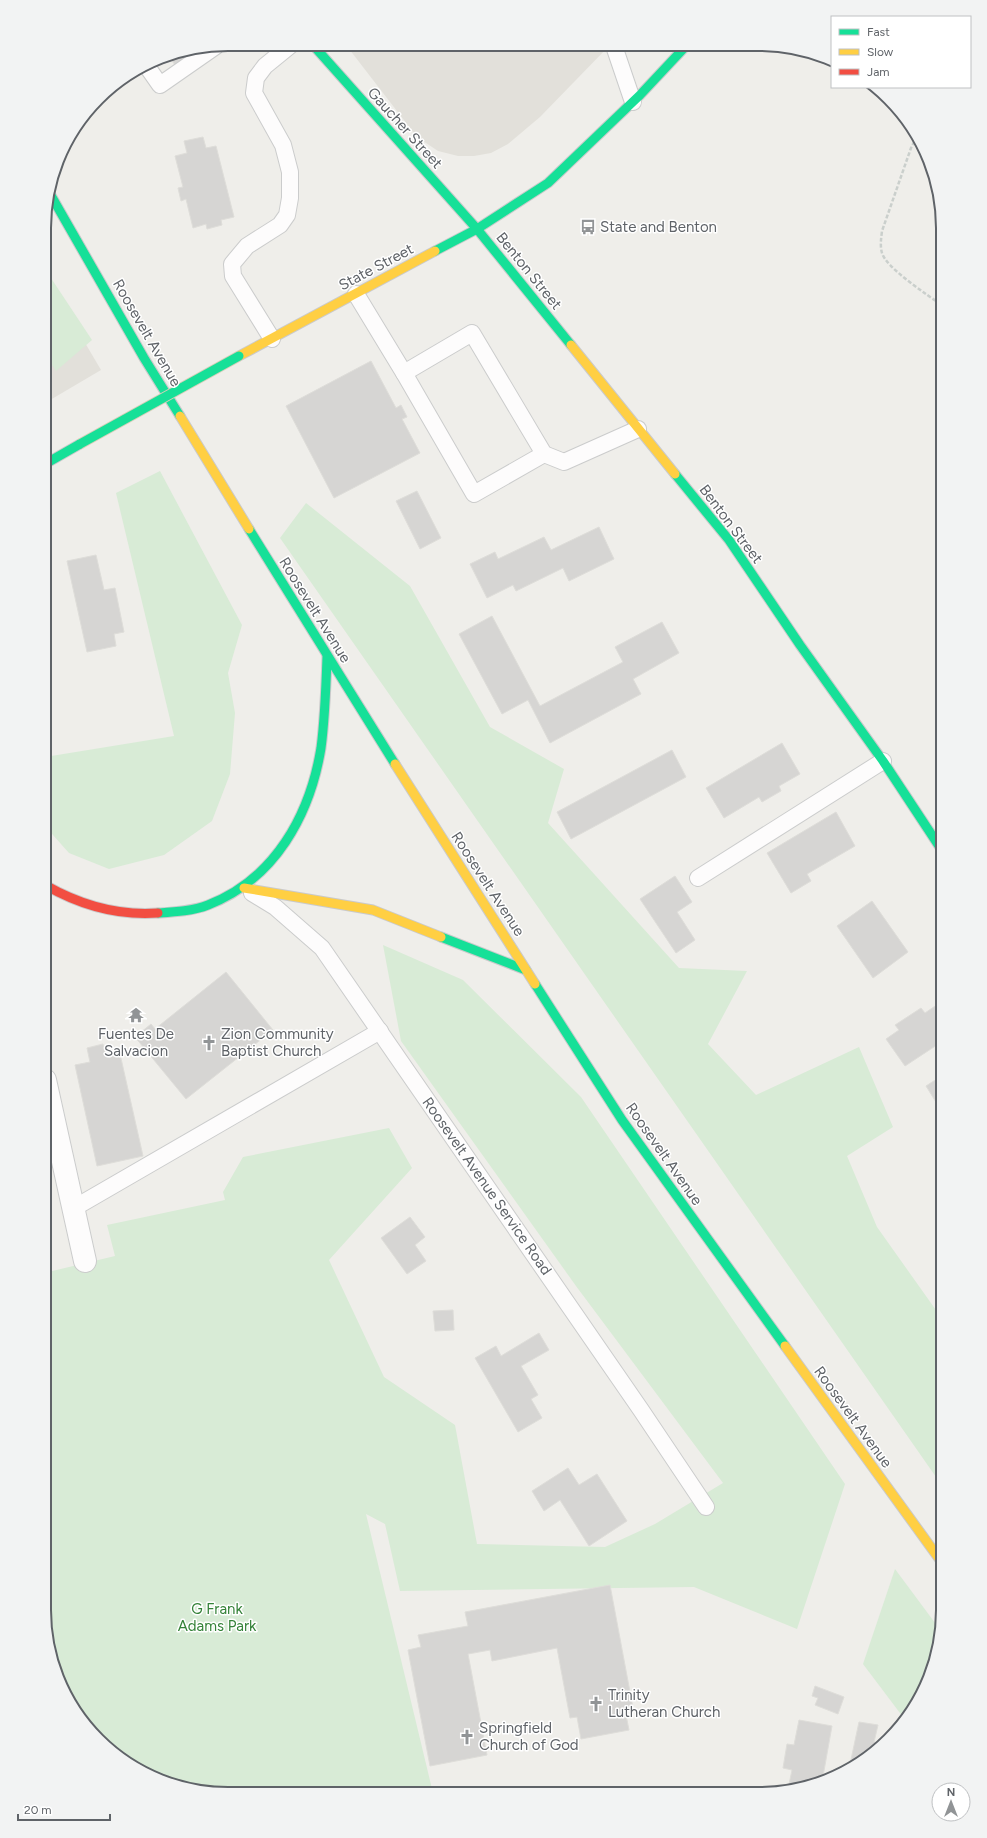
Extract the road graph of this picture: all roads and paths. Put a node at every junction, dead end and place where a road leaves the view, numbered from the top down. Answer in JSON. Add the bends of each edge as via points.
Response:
{"nodes":[{"id":1,"x":284,"y":51,"type":"edge"},
{"id":2,"x":319,"y":51,"type":"edge"},
{"id":3,"x":616,"y":51,"type":"edge"},
{"id":4,"x":681,"y":51,"type":"edge"},
{"id":5,"x":206,"y":53,"type":"edge"},
{"id":6,"x":149,"y":69,"type":"edge"},
{"id":7,"x":633,"y":102,"type":"junction"},
{"id":8,"x":914,"y":143,"type":"edge"},
{"id":9,"x":53,"y":200,"type":"edge"},
{"id":10,"x":477,"y":229,"type":"junction"},
{"id":11,"x":356,"y":294,"type":"junction"},
{"id":12,"x":936,"y":301,"type":"edge"},
{"id":13,"x":272,"y":339,"type":"junction"},
{"id":14,"x":404,"y":372,"type":"junction"},
{"id":15,"x":638,"y":428,"type":"junction"},
{"id":16,"x":544,"y":454,"type":"junction"},
{"id":17,"x":51,"y":461,"type":"edge"},
{"id":18,"x":327,"y":656,"type":"junction"},
{"id":19,"x":884,"y":761,"type":"junction"},
{"id":20,"x":936,"y":841,"type":"edge"},
{"id":21,"x":698,"y":878,"type":"dead end"},
{"id":22,"x":51,"y":888,"type":"edge"},
{"id":23,"x":244,"y":888,"type":"junction"},
{"id":24,"x":526,"y":970,"type":"junction"},
{"id":25,"x":380,"y":1032,"type":"junction"},
{"id":26,"x":51,"y":1106,"type":"edge"},
{"id":27,"x":74,"y":1208,"type":"junction"},
{"id":28,"x":85,"y":1261,"type":"dead end"},
{"id":29,"x":706,"y":1507,"type":"dead end"},
{"id":30,"x":936,"y":1554,"type":"edge"}],
"edges":[{"from":1,"to":13,"type":"lane","via":[[256,78],[254,93],[283,145],[290,172],[290,198],[286,215],[280,225],[247,246],[232,264],[233,276]]},
{"from":2,"to":10,"type":"main road","name":"Gaucher Street"},
{"from":3,"to":7,"type":"lane"},
{"from":4,"to":7,"type":"main road","name":"State Street"},
{"from":5,"to":6,"type":"lane","via":[[160,85]]},
{"from":7,"to":10,"type":"main road","name":"State Street","via":[[548,183]]},
{"from":8,"to":12,"type":"path","via":[[880,243],[882,254],[888,263]]},
{"from":9,"to":18,"type":"main road","name":"Roosevelt Avenue","via":[[144,358]]},
{"from":10,"to":11,"type":"main road","name":"State Street"},
{"from":10,"to":15,"type":"main road","name":"Benton Street"},
{"from":11,"to":13,"type":"main road","name":"State Street"},
{"from":11,"to":14,"type":"lane"},
{"from":13,"to":17,"type":"main road","name":"State Street","bridge":true},
{"from":14,"to":16,"type":"lane","via":[[472,334]]},
{"from":14,"to":16,"type":"lane","via":[[474,494]]},
{"from":15,"to":16,"type":"lane","via":[[564,462]]},
{"from":15,"to":19,"type":"main road","name":"Benton Street","via":[[729,540]]},
{"from":18,"to":23,"type":"main road","via":[[324,721],[316,768],[307,798],[286,844],[270,864]]},
{"from":18,"to":24,"type":"main road","name":"Roosevelt Avenue"},
{"from":19,"to":20,"type":"main road","name":"Benton Street"},
{"from":19,"to":21,"type":"lane"},
{"from":22,"to":23,"type":"main road","via":[[72,900],[108,911],[143,913],[184,910],[208,905]]},
{"from":23,"to":24,"type":"main road","via":[[373,910]]},
{"from":23,"to":25,"type":"lane","name":"Roosevelt Avenue Service Road","via":[[275,907],[322,948]]},
{"from":24,"to":30,"type":"main road","name":"Roosevelt Avenue","via":[[622,1120]]},
{"from":25,"to":27,"type":"lane"},
{"from":25,"to":29,"type":"lane","name":"Roosevelt Avenue Service Road"},
{"from":26,"to":27,"type":"street"},
{"from":27,"to":28,"type":"street"}]}
